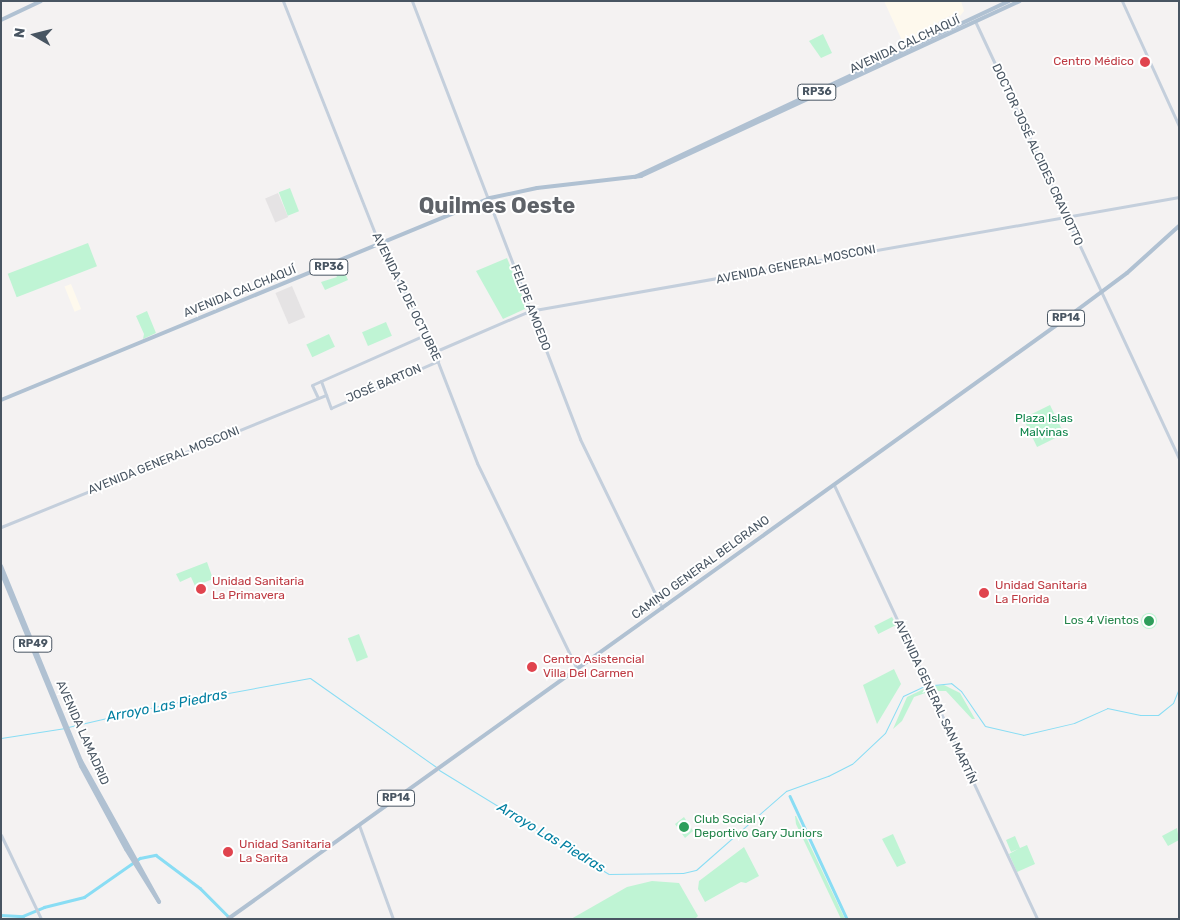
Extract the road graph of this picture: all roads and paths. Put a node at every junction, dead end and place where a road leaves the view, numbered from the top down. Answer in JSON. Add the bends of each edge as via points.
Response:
{"nodes":[{"id":1,"x":41,"y":1,"type":"edge"},
{"id":2,"x":284,"y":1,"type":"edge"},
{"id":3,"x":412,"y":1,"type":"edge"},
{"id":4,"x":1020,"y":1,"type":"edge"},
{"id":5,"x":1122,"y":1,"type":"edge"},
{"id":6,"x":1006,"y":3,"type":"edge"},
{"id":7,"x":988,"y":16,"type":"junction"},
{"id":8,"x":1,"y":19,"type":"edge"},
{"id":9,"x":974,"y":20,"type":"junction"},
{"id":10,"x":965,"y":25,"type":"junction"},
{"id":11,"x":1179,"y":126,"type":"edge"},
{"id":12,"x":633,"y":178,"type":"junction"},
{"id":13,"x":487,"y":199,"type":"junction"},
{"id":14,"x":1179,"y":199,"type":"edge"},
{"id":15,"x":1066,"y":217,"type":"junction"},
{"id":16,"x":1179,"y":226,"type":"edge"},
{"id":17,"x":380,"y":246,"type":"junction"},
{"id":18,"x":1102,"y":293,"type":"junction"},
{"id":19,"x":532,"y":311,"type":"junction"},
{"id":20,"x":427,"y":334,"type":"junction"},
{"id":21,"x":434,"y":352,"type":"junction"},
{"id":22,"x":438,"y":361,"type":"junction"},
{"id":23,"x":321,"y":381,"type":"junction"},
{"id":24,"x":326,"y":395,"type":"junction"},
{"id":25,"x":317,"y":398,"type":"junction"},
{"id":26,"x":1,"y":400,"type":"edge"},
{"id":27,"x":1179,"y":458,"type":"edge"},
{"id":28,"x":834,"y":485,"type":"junction"},
{"id":29,"x":1,"y":526,"type":"edge"},
{"id":30,"x":1,"y":566,"type":"edge"},
{"id":31,"x":1,"y":572,"type":"edge"},
{"id":32,"x":662,"y":608,"type":"junction"},
{"id":33,"x":577,"y":669,"type":"junction"},
{"id":34,"x":63,"y":723,"type":"junction"},
{"id":35,"x":359,"y":825,"type":"junction"},
{"id":36,"x":1,"y":834,"type":"edge"},
{"id":37,"x":160,"y":901,"type":"dead end"},
{"id":38,"x":230,"y":918,"type":"edge"},
{"id":39,"x":41,"y":919,"type":"edge"},
{"id":40,"x":393,"y":919,"type":"edge"},
{"id":41,"x":1037,"y":919,"type":"edge"}],
"edges":[{"from":1,"to":8,"type":"main road"},
{"from":2,"to":17,"type":"main road","name":"AVENIDA 12 DE OCTUBRE"},
{"from":3,"to":13,"type":"main road","name":"FELIPE AMOEDO"},
{"from":4,"to":7,"type":"main road","name":"AVENIDA CALCHAQUÍ","number":"RP36"},
{"from":5,"to":11,"type":"main road"},
{"from":6,"to":7,"type":"main road"},
{"from":6,"to":9,"type":"main road","name":"AVENIDA CALCHAQUÍ","number":"RP36"},
{"from":7,"to":9,"type":"main road","name":"AVENIDA CALCHAQUÍ","number":"RP36"},
{"from":9,"to":10,"type":"main road","name":"AVENIDA CALCHAQUÍ","number":"RP36"},
{"from":9,"to":15,"type":"main road","name":"DOCTOR JOSÉ ALCIDES CRAVIOTTO"},
{"from":10,"to":12,"type":"main road","name":"AVENIDA CALCHAQUÍ","number":"RP36"},
{"from":10,"to":12,"type":"main road","name":"AVENIDA CALCHAQUÍ","number":"RP36","via":[[940,41]]},
{"from":12,"to":13,"type":"main road","name":"AVENIDA CALCHAQUÍ","number":"RP36","via":[[537,188]]},
{"from":13,"to":17,"type":"main road","name":"AVENIDA CALCHAQUÍ","number":"RP36"},
{"from":13,"to":19,"type":"main road","name":"FELIPE AMOEDO"},
{"from":14,"to":15,"type":"main road","name":"AVENIDA GENERAL MOSCONI"},
{"from":15,"to":18,"type":"main road","name":"DOCTOR JOSÉ ALCIDES CRAVIOTTO"},
{"from":15,"to":19,"type":"main road","name":"AVENIDA GENERAL MOSCONI"},
{"from":16,"to":18,"type":"main road","name":"CAMINO GENERAL BELGRANO","number":"RP14"},
{"from":17,"to":20,"type":"main road","name":"AVENIDA 12 DE OCTUBRE"},
{"from":17,"to":26,"type":"main road","name":"AVENIDA CALCHAQUÍ","number":"RP36"},
{"from":18,"to":27,"type":"main road","name":"DOCTOR JOSÉ ALCIDES CRAVIOTTO"},
{"from":18,"to":28,"type":"main road","name":"CAMINO GENERAL BELGRANO","number":"RP14"},
{"from":19,"to":21,"type":"main road","name":"AVENIDA GENERAL MOSCONI"},
{"from":19,"to":32,"type":"main road","name":"FELIPE AMOEDO","via":[[580,439]]},
{"from":20,"to":21,"type":"main road","name":"AVENIDA 12 DE OCTUBRE"},
{"from":20,"to":23,"type":"main road"},
{"from":21,"to":22,"type":"main road","name":"AVENIDA 12 DE OCTUBRE"},
{"from":22,"to":24,"type":"main road","name":"JOSÉ BARTON","via":[[331,408]]},
{"from":22,"to":33,"type":"main road","name":"AVENIDA 12 DE OCTUBRE","via":[[477,463]]},
{"from":23,"to":24,"type":"main road"},
{"from":23,"to":25,"type":"main road","via":[[312,385]]},
{"from":24,"to":25,"type":"main road","name":"AVENIDA GENERAL MOSCONI"},
{"from":25,"to":29,"type":"main road","name":"AVENIDA GENERAL MOSCONI"},
{"from":28,"to":32,"type":"main road","name":"CAMINO GENERAL BELGRANO","number":"RP14"},
{"from":28,"to":41,"type":"main road","name":"AVENIDA GENERAL SAN MARTÍN"},
{"from":30,"to":34,"type":"main road","name":"AVENIDA LAMADRID","number":"RP49"},
{"from":31,"to":34,"type":"main road","name":"AVENIDA LAMADRID","number":"RP49"},
{"from":32,"to":33,"type":"main road","name":"CAMINO GENERAL BELGRANO","number":"RP14"},
{"from":33,"to":35,"type":"main road","name":"CAMINO GENERAL BELGRANO","number":"RP14"},
{"from":34,"to":37,"type":"main road","name":"AVENIDA LAMADRID","number":"RP49","via":[[84,772]]},
{"from":35,"to":38,"type":"main road","name":"CAMINO GENERAL BELGRANO","number":"RP14"},
{"from":35,"to":40,"type":"main road"},
{"from":36,"to":39,"type":"main road"}]}
